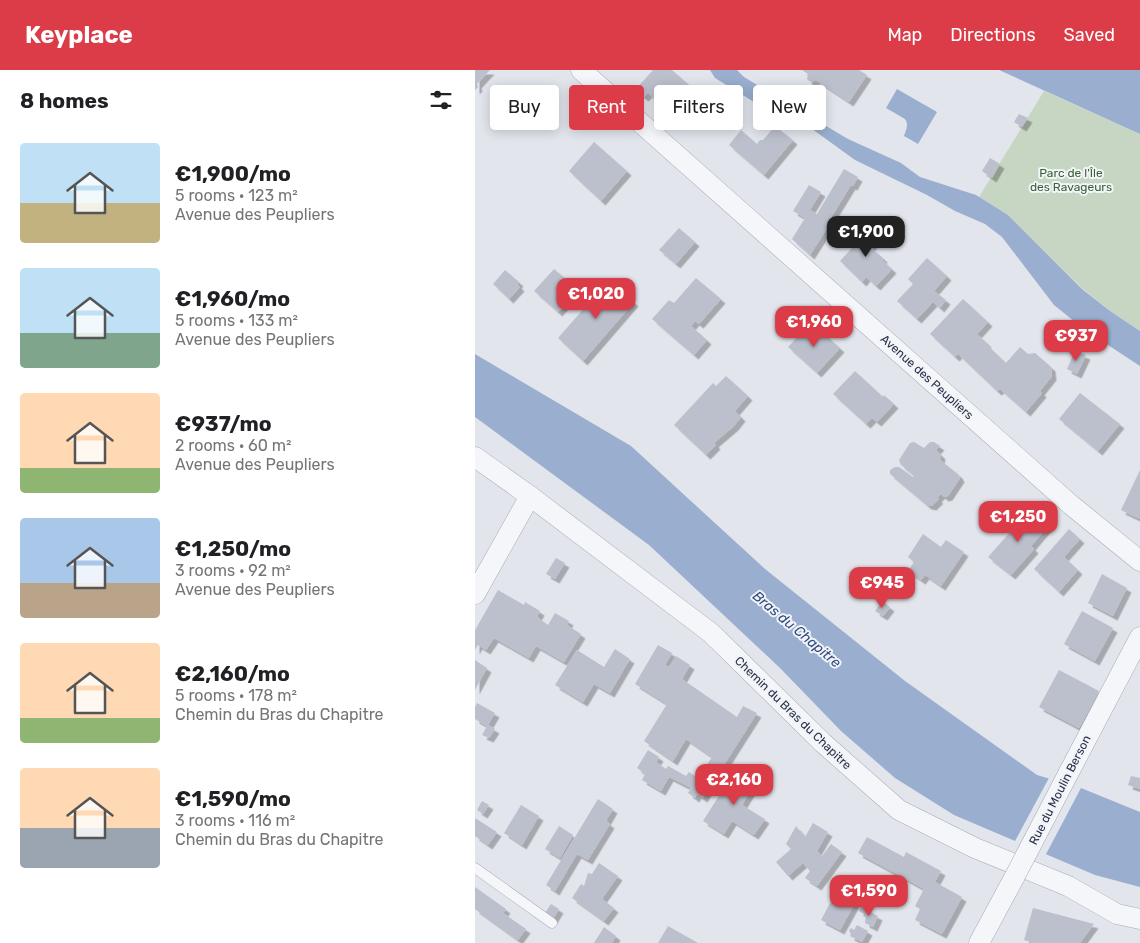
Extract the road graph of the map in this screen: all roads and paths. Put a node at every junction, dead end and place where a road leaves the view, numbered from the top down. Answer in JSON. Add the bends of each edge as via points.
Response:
{"nodes":[{"id":1,"x":581,"y":70,"type":"edge"},
{"id":2,"x":475,"y":457,"type":"edge"},
{"id":3,"x":530,"y":496,"type":"junction"},
{"id":4,"x":1140,"y":561,"type":"edge"},
{"id":5,"x":475,"y":594,"type":"edge"},
{"id":6,"x":1140,"y":637,"type":"edge"},
{"id":7,"x":475,"y":868,"type":"edge"},
{"id":8,"x":1140,"y":919,"type":"edge"},
{"id":9,"x":552,"y":923,"type":"dead end"},
{"id":10,"x":979,"y":943,"type":"edge"}],
"edges":[{"from":1,"to":4,"type":"street","name":"Avenue des Peupliers","via":[[1071,505]]},
{"from":2,"to":3,"type":"street","name":"Chemin du Bras du Chapitre"},
{"from":3,"to":5,"type":"street"},
{"from":3,"to":8,"type":"street","name":"Chemin du Bras du Chapitre","via":[[711,633],[823,743],[899,810],[975,848],[1068,886],[1117,914]]},
{"from":6,"to":10,"type":"street","name":"Rue du Moulin Berson","bridge":true},
{"from":7,"to":9,"type":"lane"}]}
